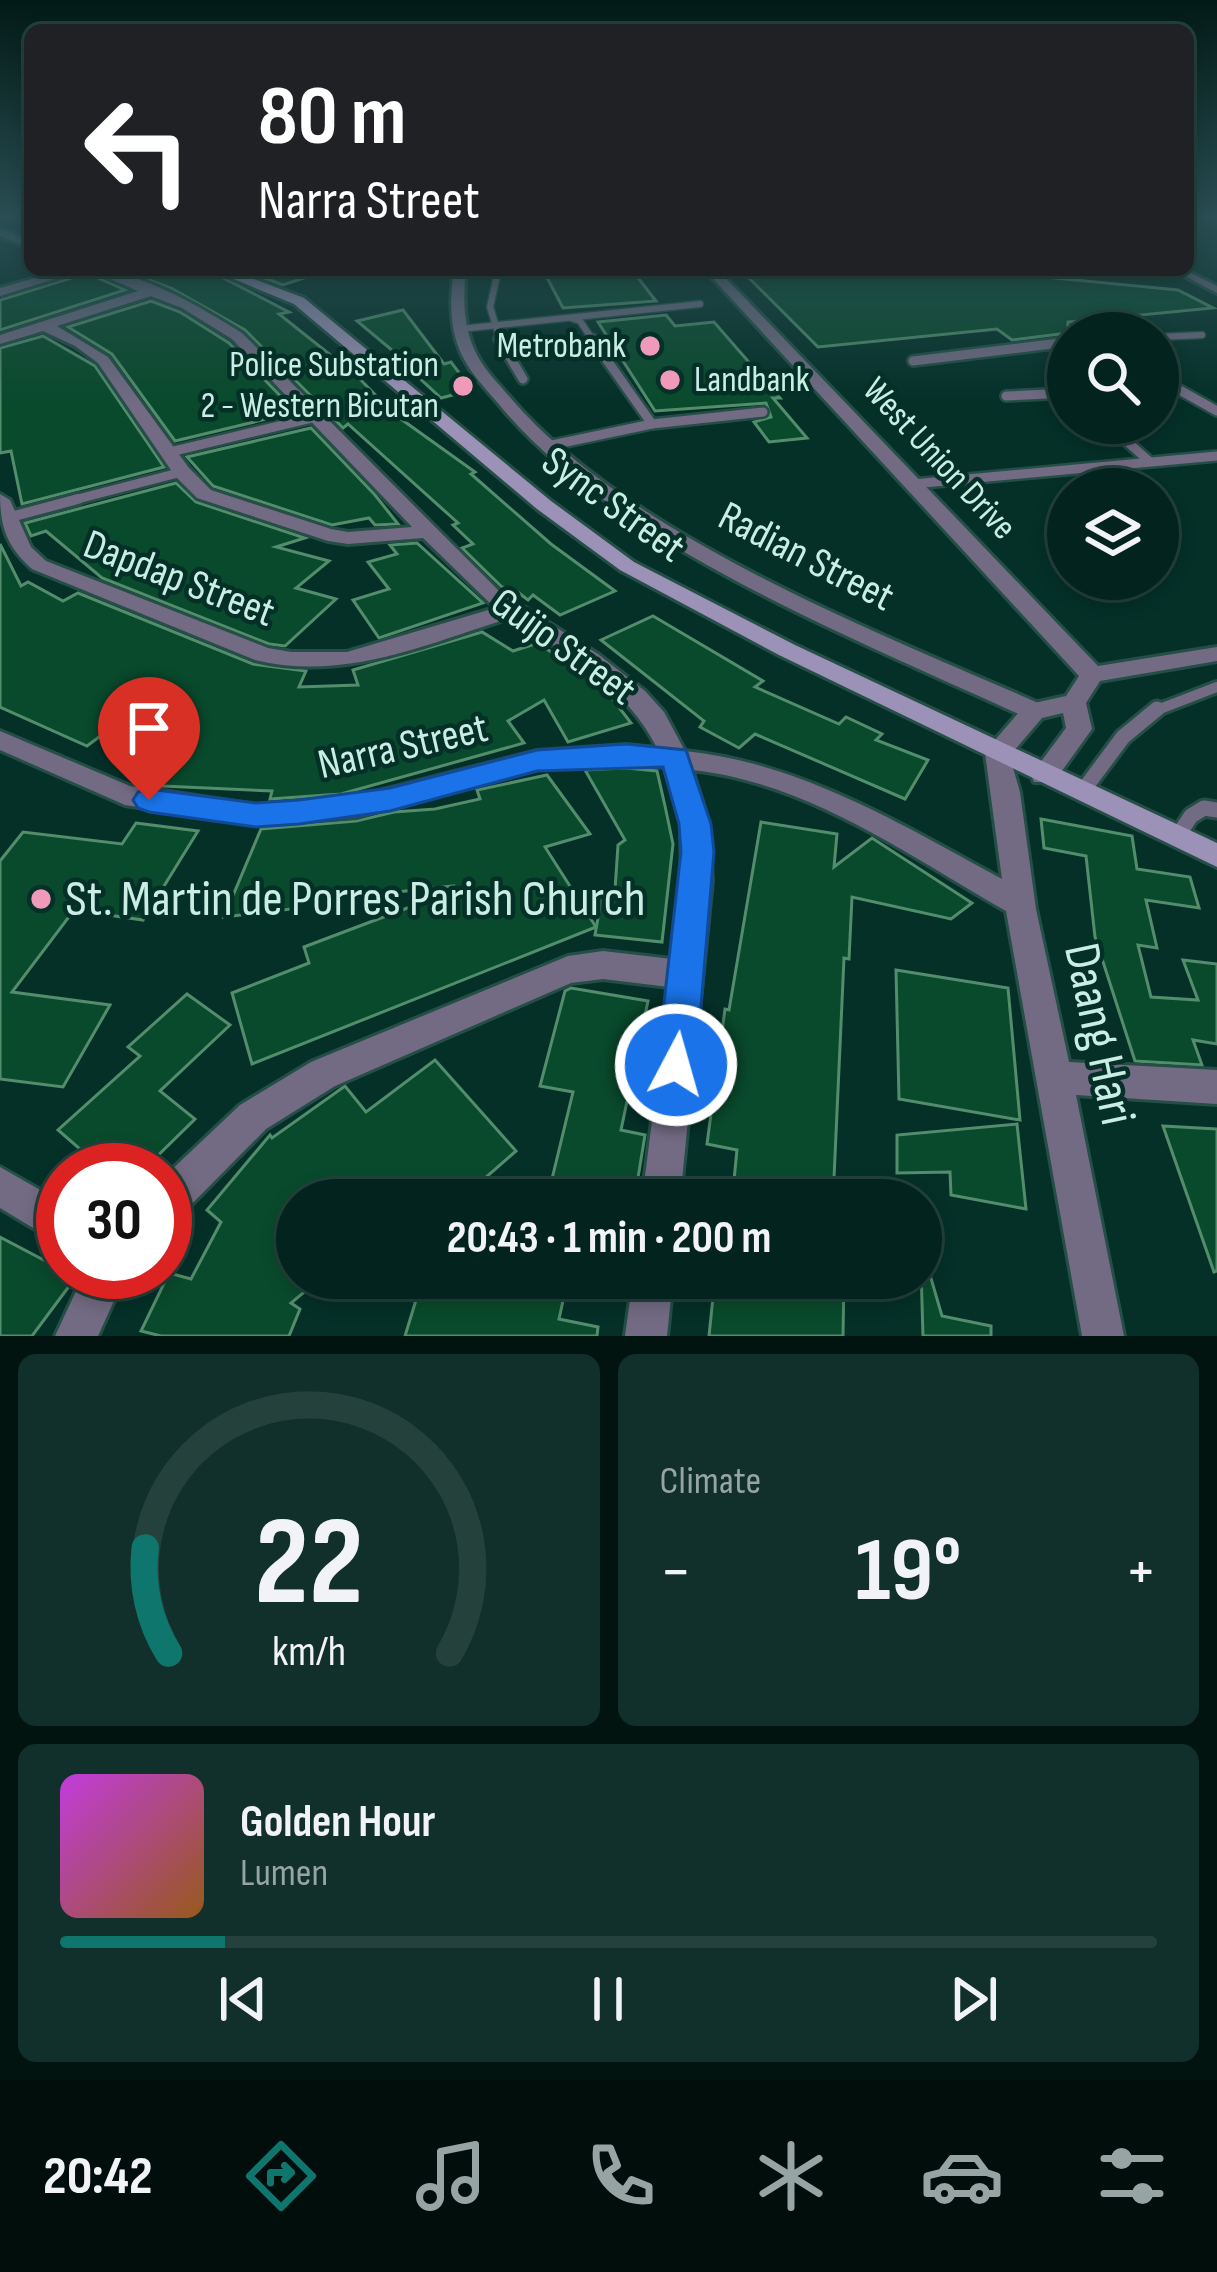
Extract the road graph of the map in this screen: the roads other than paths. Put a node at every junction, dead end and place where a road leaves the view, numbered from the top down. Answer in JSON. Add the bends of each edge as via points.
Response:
{"nodes":[{"id":1,"x":48,"y":278,"type":"edge"},
{"id":2,"x":117,"y":278,"type":"edge"},
{"id":3,"x":240,"y":278,"type":"edge"},
{"id":4,"x":459,"y":278,"type":"edge"},
{"id":5,"x":719,"y":278,"type":"edge"},
{"id":6,"x":496,"y":280,"type":"dead end"},
{"id":7,"x":0,"y":292,"type":"edge"},
{"id":8,"x":152,"y":292,"type":"junction"},
{"id":9,"x":700,"y":304,"type":"dead end"},
{"id":10,"x":564,"y":317,"type":"junction"},
{"id":11,"x":44,"y":326,"type":"junction"},
{"id":12,"x":490,"y":326,"type":"junction"},
{"id":13,"x":460,"y":328,"type":"junction"},
{"id":14,"x":1202,"y":334,"type":"dead end"},
{"id":15,"x":1179,"y":336,"type":"edge"},
{"id":16,"x":0,"y":340,"type":"edge"},
{"id":17,"x":1047,"y":345,"type":"edge"},
{"id":18,"x":913,"y":361,"type":"dead end"},
{"id":19,"x":523,"y":380,"type":"dead end"},
{"id":20,"x":1179,"y":390,"type":"edge"},
{"id":21,"x":1047,"y":394,"type":"edge"},
{"id":22,"x":1006,"y":396,"type":"dead end"},
{"id":23,"x":1217,"y":411,"type":"edge"},
{"id":24,"x":763,"y":412,"type":"dead end"},
{"id":25,"x":316,"y":417,"type":"junction"},
{"id":26,"x":652,"y":424,"type":"junction"},
{"id":27,"x":1130,"y":444,"type":"edge"},
{"id":28,"x":547,"y":446,"type":"junction"},
{"id":29,"x":170,"y":452,"type":"junction"},
{"id":30,"x":1217,"y":456,"type":"edge"},
{"id":31,"x":1149,"y":461,"type":"junction"},
{"id":32,"x":182,"y":472,"type":"junction"},
{"id":33,"x":913,"y":484,"type":"junction"},
{"id":34,"x":4,"y":518,"type":"edge"},
{"id":35,"x":425,"y":532,"type":"junction"},
{"id":36,"x":509,"y":611,"type":"junction"},
{"id":37,"x":1217,"y":654,"type":"edge"},
{"id":38,"x":1092,"y":675,"type":"junction"},
{"id":39,"x":1217,"y":687,"type":"edge"},
{"id":40,"x":1074,"y":703,"type":"junction"},
{"id":41,"x":1034,"y":711,"type":"junction"},
{"id":42,"x":0,"y":740,"type":"edge"},
{"id":43,"x":998,"y":753,"type":"junction"},
{"id":44,"x":675,"y":757,"type":"junction"},
{"id":45,"x":1044,"y":775,"type":"junction"},
{"id":46,"x":1082,"y":792,"type":"junction"},
{"id":47,"x":1217,"y":810,"type":"edge"},
{"id":48,"x":1177,"y":837,"type":"junction"},
{"id":49,"x":1217,"y":856,"type":"edge"},
{"id":50,"x":1020,"y":904,"type":"junction"},
{"id":51,"x":687,"y":975,"type":"junction"},
{"id":52,"x":1058,"y":1078,"type":"junction"},
{"id":53,"x":1217,"y":1087,"type":"edge"},
{"id":54,"x":192,"y":1177,"type":"edge"},
{"id":55,"x":664,"y":1179,"type":"edge"},
{"id":56,"x":0,"y":1186,"type":"edge"},
{"id":57,"x":36,"y":1209,"type":"edge"},
{"id":58,"x":94,"y":1299,"type":"edge"},
{"id":59,"x":650,"y":1299,"type":"edge"},
{"id":60,"x":76,"y":1336,"type":"edge"},
{"id":61,"x":646,"y":1336,"type":"edge"},
{"id":62,"x":1103,"y":1336,"type":"edge"}],
"edges":[{"from":1,"to":7,"type":"street"},
{"from":2,"to":8,"type":"street","name":"Guijo Street"},
{"from":3,"to":43,"type":"main road","name":"Sync Street","via":[[299,301],[627,566]]},
{"from":4,"to":13,"type":"street","name":"Radian Street"},
{"from":5,"to":33,"type":"street","name":"West Union Drive"},
{"from":6,"to":12,"type":"lane"},
{"from":8,"to":11,"type":"street"},
{"from":8,"to":25,"type":"street","name":"Guijo Street","via":[[237,336]]},
{"from":9,"to":10,"type":"lane"},
{"from":10,"to":12,"type":"lane"},
{"from":10,"to":26,"type":"lane","via":[[580,321]]},
{"from":11,"to":16,"type":"street"},
{"from":11,"to":29,"type":"street","via":[[103,360]]},
{"from":12,"to":13,"type":"lane"},
{"from":12,"to":19,"type":"lane"},
{"from":13,"to":28,"type":"street","name":"Radian Street","via":[[475,365]]},
{"from":14,"to":15,"type":"lane"},
{"from":17,"to":18,"type":"lane"},
{"from":20,"to":23,"type":"lane"},
{"from":21,"to":22,"type":"lane"},
{"from":24,"to":26,"type":"lane"},
{"from":25,"to":29,"type":"lane"},
{"from":25,"to":35,"type":"street","name":"Guijo Street"},
{"from":26,"to":28,"type":"lane"},
{"from":27,"to":31,"type":"lane"},
{"from":28,"to":41,"type":"street","name":"Radian Street","via":[[765,584]]},
{"from":29,"to":32,"type":"street"},
{"from":30,"to":31,"type":"lane"},
{"from":31,"to":33,"type":"lane"},
{"from":32,"to":34,"type":"lane"},
{"from":32,"to":35,"type":"street","via":[[204,494],[328,535]]},
{"from":33,"to":38,"type":"street","name":"West Union Drive"},
{"from":34,"to":36,"type":"street","name":"Dapdap Street","via":[[28,556],[65,579],[263,655],[347,659]]},
{"from":35,"to":36,"type":"street","name":"Guijo Street"},
{"from":36,"to":44,"type":"street","name":"Guijo Street","via":[[636,697]]},
{"from":37,"to":38,"type":"street"},
{"from":38,"to":40,"type":"street"},
{"from":39,"to":46,"type":"lane","via":[[1140,717]]},
{"from":40,"to":41,"type":"street"},
{"from":40,"to":45,"type":"street","via":[[1078,729]]},
{"from":41,"to":43,"type":"street"},
{"from":42,"to":44,"type":"street","name":"Narra Street","via":[[125,795],[256,815],[356,806],[537,760]]},
{"from":43,"to":45,"type":"main road","name":"Sync Street"},
{"from":43,"to":50,"type":"street","name":"Daang Hari"},
{"from":44,"to":50,"type":"street","name":"Narra Street","via":[[775,778],[838,802]]},
{"from":44,"to":51,"type":"street","name":"Guijo Street","via":[[698,852]]},
{"from":45,"to":46,"type":"main road","name":"Sync Street"},
{"from":46,"to":48,"type":"main road","name":"Sync Street"},
{"from":47,"to":48,"type":"lane","via":[[1191,816]]},
{"from":48,"to":49,"type":"main road","name":"Sync Street"},
{"from":50,"to":52,"type":"street","name":"Daang Hari"},
{"from":51,"to":54,"type":"street","via":[[603,965],[568,970],[322,1075],[253,1117]]},
{"from":51,"to":55,"type":"street","name":"Guijo Street"},
{"from":52,"to":53,"type":"street"},
{"from":52,"to":62,"type":"street","name":"Daang Hari"},
{"from":56,"to":57,"type":"street"},
{"from":58,"to":60,"type":"street"},
{"from":59,"to":61,"type":"street"}]}
